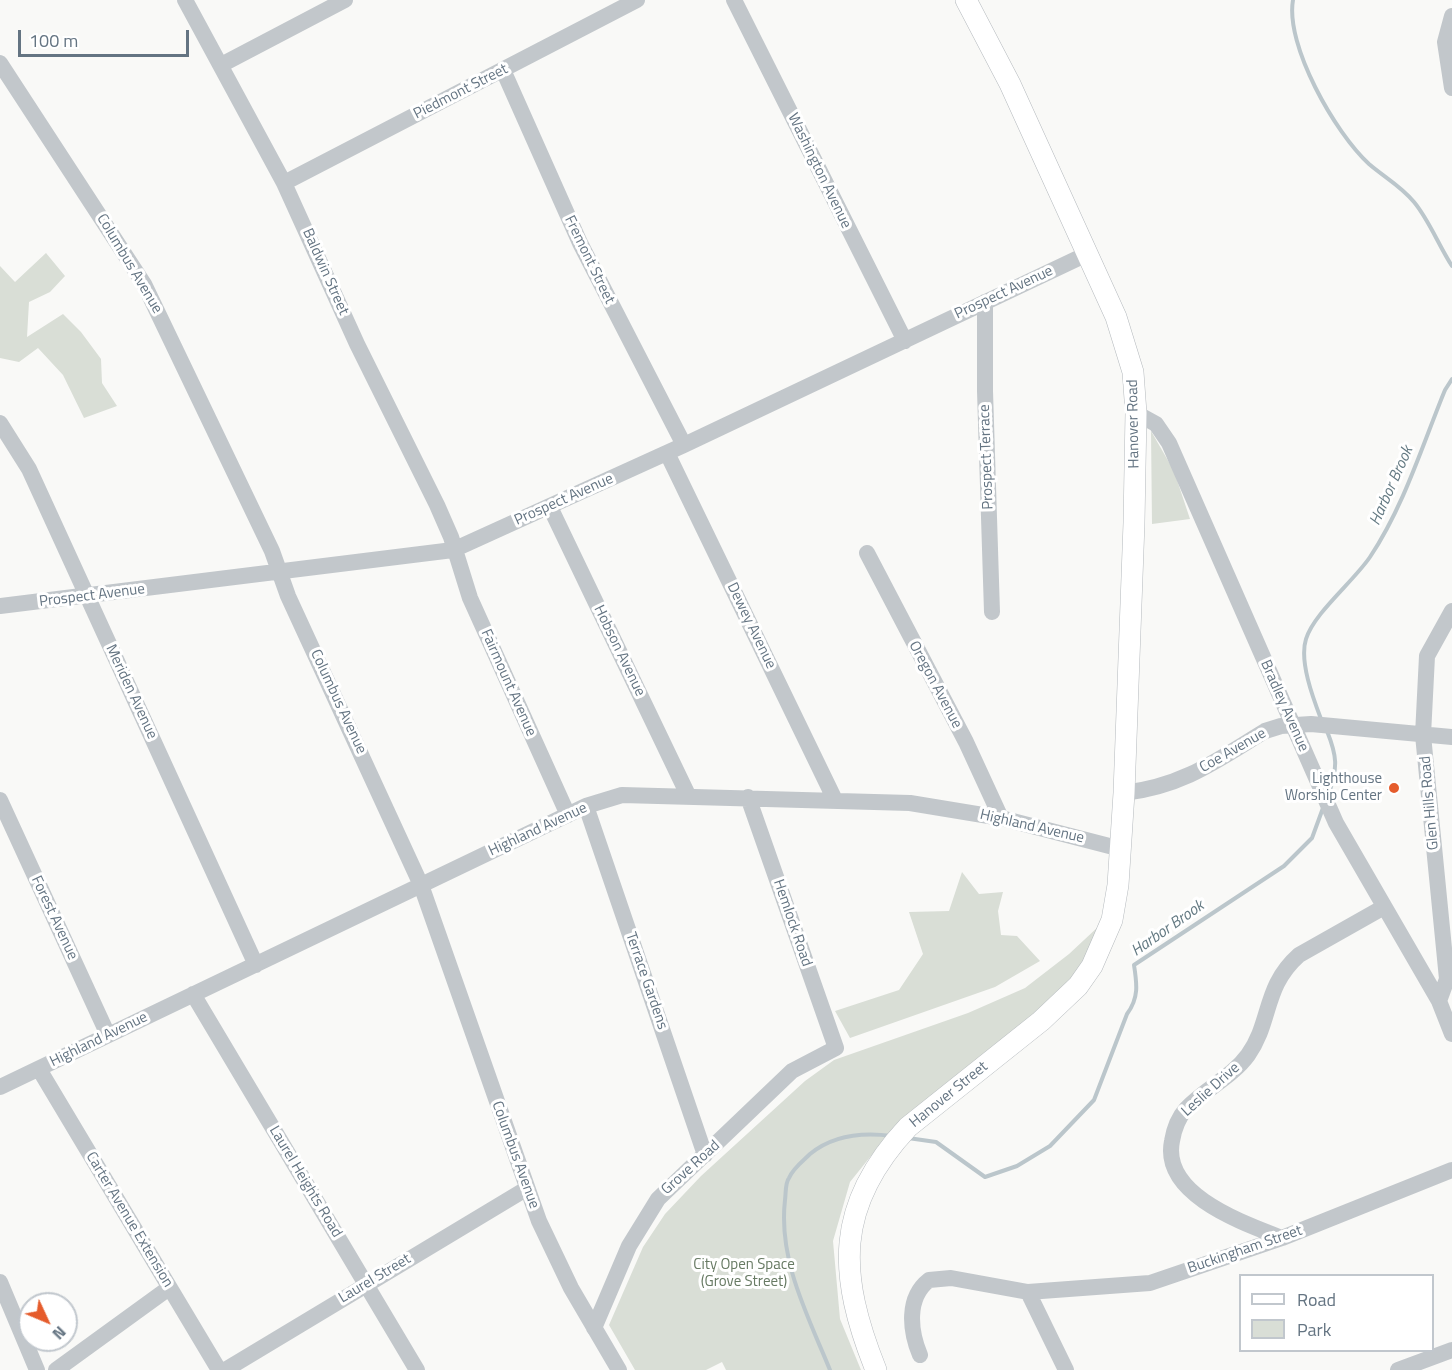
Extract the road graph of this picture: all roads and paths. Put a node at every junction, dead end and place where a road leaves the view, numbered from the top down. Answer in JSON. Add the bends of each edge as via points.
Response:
{"nodes":[{"id":1,"x":185,"y":0,"type":"edge"},
{"id":2,"x":345,"y":0,"type":"edge"},
{"id":3,"x":637,"y":0,"type":"edge"},
{"id":4,"x":734,"y":0,"type":"edge"},
{"id":5,"x":966,"y":0,"type":"edge"},
{"id":6,"x":1452,"y":16,"type":"edge"},
{"id":7,"x":0,"y":63,"type":"edge"},
{"id":8,"x":221,"y":65,"type":"junction"},
{"id":9,"x":503,"y":70,"type":"junction"},
{"id":10,"x":1452,"y":87,"type":"edge"},
{"id":11,"x":284,"y":183,"type":"junction"},
{"id":12,"x":1087,"y":254,"type":"junction"},
{"id":13,"x":986,"y":302,"type":"junction"},
{"id":14,"x":904,"y":341,"type":"junction"},
{"id":15,"x":1136,"y":413,"type":"junction"},
{"id":16,"x":0,"y":423,"type":"edge"},
{"id":17,"x":684,"y":446,"type":"junction"},
{"id":18,"x":668,"y":453,"type":"junction"},
{"id":19,"x":550,"y":507,"type":"junction"},
{"id":20,"x":453,"y":550,"type":"junction"},
{"id":21,"x":867,"y":554,"type":"dead end"},
{"id":22,"x":280,"y":572,"type":"junction"},
{"id":23,"x":87,"y":597,"type":"junction"},
{"id":24,"x":0,"y":606,"type":"edge"},
{"id":25,"x":1452,"y":611,"type":"edge"},
{"id":26,"x":992,"y":612,"type":"dead end"},
{"id":27,"x":1292,"y":724,"type":"junction"},
{"id":28,"x":1424,"y":735,"type":"junction"},
{"id":29,"x":1452,"y":737,"type":"edge"},
{"id":30,"x":1124,"y":793,"type":"junction"},
{"id":31,"x":688,"y":795,"type":"junction"},
{"id":32,"x":748,"y":797,"type":"junction"},
{"id":33,"x":0,"y":800,"type":"edge"},
{"id":34,"x":835,"y":800,"type":"junction"},
{"id":35,"x":586,"y":806,"type":"junction"},
{"id":36,"x":568,"y":815,"type":"junction"},
{"id":37,"x":1001,"y":819,"type":"junction"},
{"id":38,"x":1121,"y":849,"type":"junction"},
{"id":39,"x":421,"y":885,"type":"junction"},
{"id":40,"x":1384,"y":907,"type":"junction"},
{"id":41,"x":256,"y":965,"type":"junction"},
{"id":42,"x":193,"y":994,"type":"junction"},
{"id":43,"x":1446,"y":998,"type":"edge"},
{"id":44,"x":1452,"y":1034,"type":"edge"},
{"id":45,"x":108,"y":1035,"type":"junction"},
{"id":46,"x":836,"y":1048,"type":"joint"},
{"id":47,"x":39,"y":1069,"type":"junction"},
{"id":48,"x":0,"y":1087,"type":"edge"},
{"id":49,"x":705,"y":1155,"type":"junction"},
{"id":50,"x":1452,"y":1170,"type":"edge"},
{"id":51,"x":526,"y":1189,"type":"junction"},
{"id":52,"x":1282,"y":1238,"type":"junction"},
{"id":53,"x":0,"y":1282,"type":"edge"},
{"id":54,"x":366,"y":1284,"type":"junction"},
{"id":55,"x":169,"y":1288,"type":"junction"},
{"id":56,"x":1028,"y":1292,"type":"junction"},
{"id":57,"x":5,"y":1313,"type":"edge"},
{"id":58,"x":594,"y":1328,"type":"junction"},
{"id":59,"x":1452,"y":1350,"type":"edge"},
{"id":60,"x":920,"y":1355,"type":"dead end"},
{"id":61,"x":37,"y":1370,"type":"edge"},
{"id":62,"x":56,"y":1370,"type":"edge"},
{"id":63,"x":219,"y":1370,"type":"edge"},
{"id":64,"x":225,"y":1370,"type":"edge"},
{"id":65,"x":417,"y":1370,"type":"edge"},
{"id":66,"x":619,"y":1370,"type":"edge"},
{"id":67,"x":876,"y":1370,"type":"edge"},
{"id":68,"x":1066,"y":1370,"type":"edge"},
{"id":69,"x":1398,"y":1370,"type":"edge"}],
"edges":[{"from":1,"to":8,"type":"street","name":"Baldwin Street"},
{"from":2,"to":8,"type":"street"},
{"from":3,"to":9,"type":"street","name":"Piedmont Street"},
{"from":4,"to":14,"type":"street","name":"Washington Avenue"},
{"from":5,"to":12,"type":"main road","name":"Hanover Road","via":[[1010,84]]},
{"from":6,"to":10,"type":"street","via":[[1445,42]]},
{"from":7,"to":22,"type":"street","name":"Columbus Avenue","via":[[144,284]]},
{"from":8,"to":11,"type":"street","name":"Baldwin Street"},
{"from":9,"to":11,"type":"street","name":"Piedmont Street"},
{"from":9,"to":17,"type":"street","name":"Fremont Street","via":[[580,243]]},
{"from":11,"to":20,"type":"street","name":"Baldwin Street","via":[[357,344],[437,505]]},
{"from":12,"to":13,"type":"street","name":"Prospect Avenue"},
{"from":12,"to":15,"type":"main road","name":"Hanover Road","via":[[1130,355]]},
{"from":13,"to":14,"type":"street","name":"Prospect Avenue"},
{"from":13,"to":26,"type":"street","name":"Prospect Terrace"},
{"from":14,"to":17,"type":"street","name":"Prospect Avenue"},
{"from":15,"to":27,"type":"street","name":"Bradley Avenue","via":[[1156,424],[1168,443]]},
{"from":15,"to":30,"type":"main road","name":"Hanover Road"},
{"from":16,"to":23,"type":"street","name":"Meriden Avenue","via":[[29,470]]},
{"from":17,"to":18,"type":"street","name":"Prospect Avenue"},
{"from":18,"to":19,"type":"street","name":"Prospect Avenue"},
{"from":18,"to":34,"type":"street","name":"Dewey Avenue"},
{"from":19,"to":20,"type":"street","name":"Prospect Avenue"},
{"from":19,"to":31,"type":"street","name":"Hobson Avenue"},
{"from":20,"to":22,"type":"street","name":"Prospect Avenue"},
{"from":20,"to":36,"type":"street","name":"Fairmount Avenue","via":[[470,598]]},
{"from":21,"to":37,"type":"street","name":"Oregon Avenue","via":[[966,742]]},
{"from":22,"to":23,"type":"street","name":"Prospect Avenue"},
{"from":22,"to":39,"type":"street","name":"Columbus Avenue"},
{"from":23,"to":24,"type":"street","name":"Prospect Avenue"},
{"from":23,"to":41,"type":"street","name":"Meriden Avenue"},
{"from":25,"to":28,"type":"street","name":"Glen Hills Road","via":[[1427,656]]},
{"from":27,"to":28,"type":"street","name":"Coe Avenue"},
{"from":27,"to":30,"type":"street","name":"Coe Avenue","via":[[1265,731],[1177,782]]},
{"from":27,"to":40,"type":"street","name":"Bradley Avenue","via":[[1351,851]]},
{"from":28,"to":29,"type":"street","name":"Coe Avenue"},
{"from":28,"to":43,"type":"street","name":"Glen Hills Road"},
{"from":30,"to":38,"type":"main road","name":"Hanover Road"},
{"from":31,"to":32,"type":"street","name":"Highland Avenue"},
{"from":31,"to":35,"type":"street","name":"Highland Avenue","via":[[622,795]]},
{"from":32,"to":34,"type":"street","name":"Highland Avenue"},
{"from":32,"to":46,"type":"street","name":"Hemlock Road"},
{"from":33,"to":45,"type":"street","name":"Forest Avenue"},
{"from":34,"to":37,"type":"street","name":"Highland Avenue","via":[[920,804]]},
{"from":35,"to":36,"type":"street","name":"Highland Avenue"},
{"from":35,"to":49,"type":"street","name":"Terrace Gardens"},
{"from":36,"to":39,"type":"street","name":"Highland Avenue"},
{"from":37,"to":38,"type":"street","name":"Highland Avenue"},
{"from":38,"to":67,"type":"main road","name":"Hanover Street","via":[[1112,920],[1092,966],[1078,986],[1041,1021],[908,1127],[879,1163],[857,1207],[851,1230],[849,1274],[857,1319]]},
{"from":39,"to":41,"type":"street","name":"Highland Avenue"},
{"from":39,"to":51,"type":"street","name":"Columbus Avenue"},
{"from":40,"to":43,"type":"street","name":"Bradley Avenue"},
{"from":40,"to":52,"type":"street","name":"Leslie Drive","via":[[1288,964],[1279,976],[1243,1062],[1186,1109],[1173,1134],[1173,1165],[1187,1188],[1225,1214]]},
{"from":41,"to":42,"type":"street","name":"Highland Avenue"},
{"from":42,"to":45,"type":"street","name":"Highland Avenue"},
{"from":42,"to":54,"type":"street","name":"Laurel Heights Road"},
{"from":43,"to":44,"type":"street","name":"Bradley Avenue"},
{"from":45,"to":47,"type":"street","name":"Highland Avenue"},
{"from":46,"to":49,"type":"street","name":"Grove Road","via":[[792,1071]]},
{"from":47,"to":48,"type":"street","name":"Highland Avenue"},
{"from":47,"to":55,"type":"street","name":"Carter Avenue Extension"},
{"from":49,"to":58,"type":"street","name":"Grove Road","via":[[658,1199],[642,1221]]},
{"from":50,"to":52,"type":"street","name":"Buckingham Street"},
{"from":51,"to":54,"type":"street","name":"Laurel Street"},
{"from":51,"to":58,"type":"street","name":"Columbus Avenue","via":[[553,1252]]},
{"from":52,"to":56,"type":"street","name":"Buckingham Street","via":[[1150,1283]]},
{"from":53,"to":57,"type":"street"},
{"from":54,"to":64,"type":"street","name":"Laurel Street"},
{"from":54,"to":65,"type":"street","name":"Laurel Heights Road"},
{"from":55,"to":62,"type":"street"},
{"from":55,"to":63,"type":"street","name":"Carter Avenue Extension"},
{"from":56,"to":60,"type":"street","name":"Buckingham Street","via":[[951,1278],[930,1280],[918,1292],[913,1310],[912,1334]]},
{"from":56,"to":68,"type":"street"},
{"from":57,"to":61,"type":"street"},
{"from":58,"to":66,"type":"street","name":"Columbus Avenue"},
{"from":59,"to":69,"type":"street"}]}
